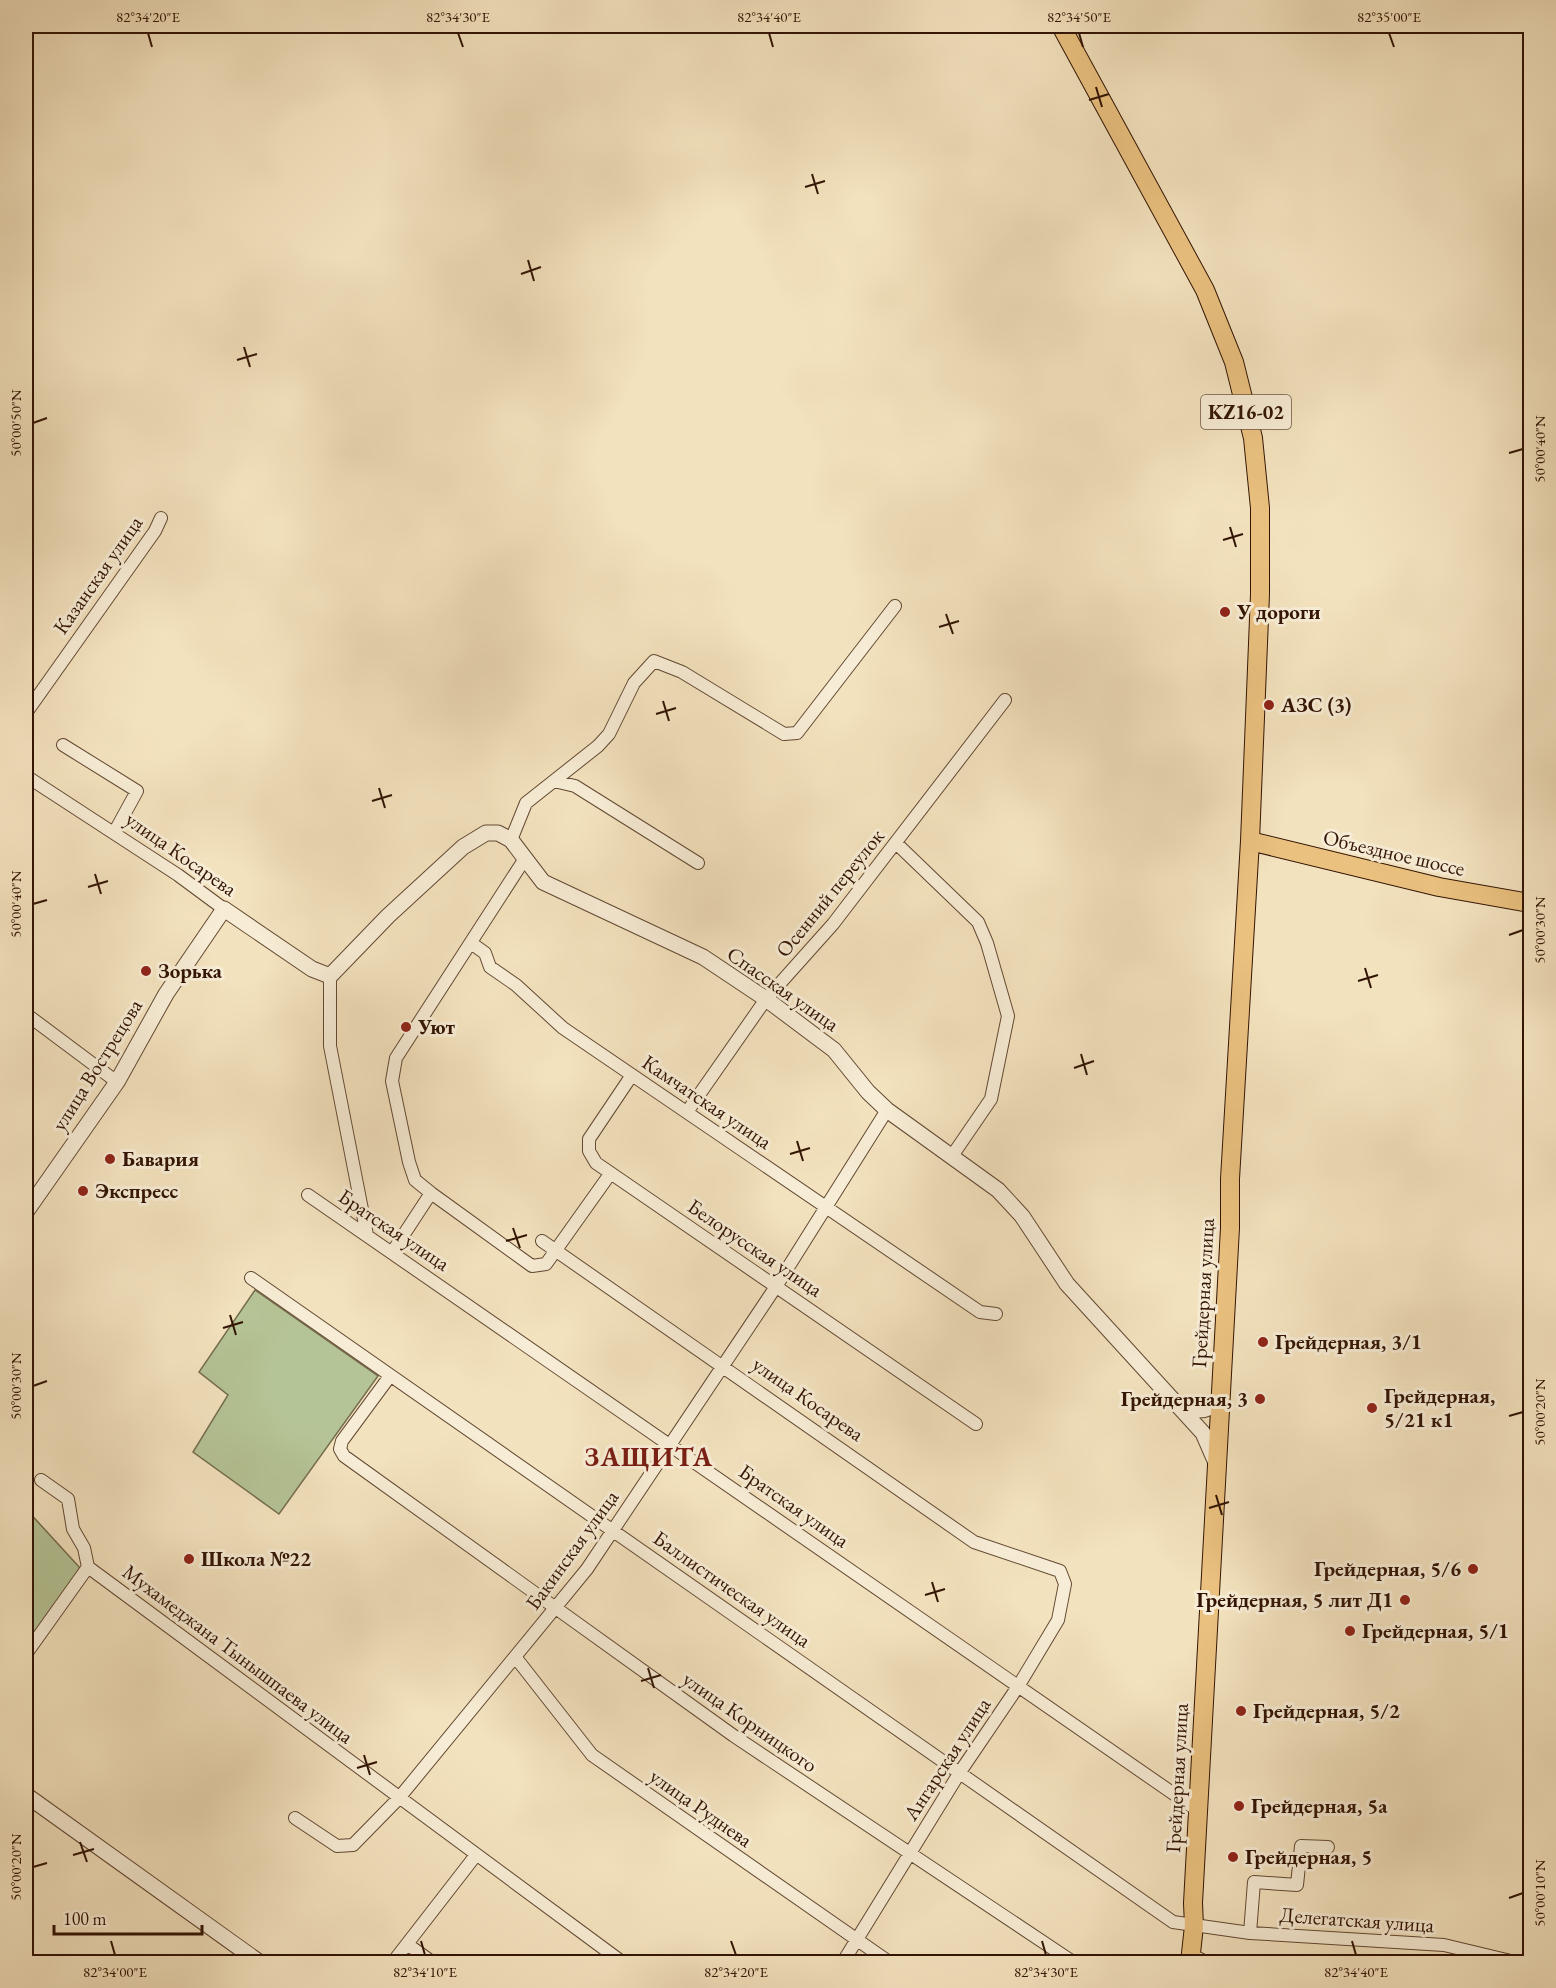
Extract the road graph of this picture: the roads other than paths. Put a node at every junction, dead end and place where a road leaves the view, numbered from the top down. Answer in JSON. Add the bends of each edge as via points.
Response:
{"nodes":[{"id":1,"x":1061,"y":26,"type":"edge"},
{"id":2,"x":161,"y":518,"type":"dead end"},
{"id":3,"x":895,"y":606,"type":"dead end"},
{"id":4,"x":1005,"y":700,"type":"dead end"},
{"id":5,"x":26,"y":713,"type":"edge"},
{"id":6,"x":63,"y":745,"type":"dead end"},
{"id":7,"x":26,"y":776,"type":"edge"},
{"id":8,"x":554,"y":781,"type":"junction"},
{"id":9,"x":114,"y":833,"type":"junction"},
{"id":10,"x":511,"y":840,"type":"junction"},
{"id":11,"x":1250,"y":841,"type":"junction"},
{"id":12,"x":896,"y":843,"type":"junction"},
{"id":13,"x":524,"y":860,"type":"junction"},
{"id":14,"x":698,"y":863,"type":"dead end"},
{"id":15,"x":1530,"y":903,"type":"edge"},
{"id":16,"x":224,"y":909,"type":"junction"},
{"id":17,"x":471,"y":943,"type":"junction"},
{"id":18,"x":330,"y":976,"type":"junction"},
{"id":19,"x":766,"y":999,"type":"junction"},
{"id":20,"x":26,"y":1014,"type":"edge"},
{"id":21,"x":632,"y":1075,"type":"junction"},
{"id":22,"x":117,"y":1082,"type":"junction"},
{"id":23,"x":887,"y":1110,"type":"junction"},
{"id":24,"x":687,"y":1112,"type":"junction"},
{"id":25,"x":952,"y":1156,"type":"junction"},
{"id":26,"x":610,"y":1174,"type":"junction"},
{"id":27,"x":431,"y":1193,"type":"junction"},
{"id":28,"x":308,"y":1195,"type":"dead end"},
{"id":29,"x":825,"y":1207,"type":"junction"},
{"id":30,"x":26,"y":1212,"type":"edge"},
{"id":31,"x":367,"y":1235,"type":"junction"},
{"id":32,"x":542,"y":1241,"type":"dead end"},
{"id":33,"x":557,"y":1250,"type":"junction"},
{"id":34,"x":393,"y":1251,"type":"junction"},
{"id":35,"x":251,"y":1278,"type":"dead end"},
{"id":36,"x":777,"y":1285,"type":"junction"},
{"id":37,"x":996,"y":1314,"type":"dead end"},
{"id":38,"x":723,"y":1365,"type":"junction"},
{"id":39,"x":390,"y":1376,"type":"junction"},
{"id":40,"x":1221,"y":1401,"type":"junction"},
{"id":41,"x":1176,"y":1403,"type":"junction"},
{"id":42,"x":976,"y":1424,"type":"dead end"},
{"id":43,"x":670,"y":1444,"type":"junction"},
{"id":44,"x":1217,"y":1465,"type":"junction"},
{"id":45,"x":41,"y":1480,"type":"dead end"},
{"id":46,"x":613,"y":1530,"type":"junction"},
{"id":47,"x":88,"y":1567,"type":"junction"},
{"id":48,"x":1060,"y":1570,"type":"joint"},
{"id":49,"x":555,"y":1608,"type":"junction"},
{"id":50,"x":26,"y":1654,"type":"edge"},
{"id":51,"x":516,"y":1658,"type":"junction"},
{"id":52,"x":1019,"y":1685,"type":"junction"},
{"id":53,"x":960,"y":1772,"type":"junction"},
{"id":54,"x":26,"y":1796,"type":"edge"},
{"id":55,"x":399,"y":1798,"type":"junction"},
{"id":56,"x":1197,"y":1810,"type":"junction"},
{"id":57,"x":295,"y":1818,"type":"dead end"},
{"id":58,"x":1328,"y":1847,"type":"dead end"},
{"id":59,"x":476,"y":1855,"type":"junction"},
{"id":60,"x":909,"y":1855,"type":"junction"},
{"id":61,"x":1194,"y":1926,"type":"junction"},
{"id":62,"x":1250,"y":1933,"type":"junction"},
{"id":63,"x":855,"y":1941,"type":"junction"},
{"id":64,"x":407,"y":1944,"type":"junction"},
{"id":65,"x":1196,"y":1960,"type":"edge"},
{"id":66,"x":1494,"y":1960,"type":"edge"},
{"id":67,"x":260,"y":1962,"type":"edge"},
{"id":68,"x":393,"y":1962,"type":"edge"},
{"id":69,"x":432,"y":1962,"type":"edge"},
{"id":70,"x":622,"y":1962,"type":"edge"},
{"id":71,"x":843,"y":1962,"type":"edge"},
{"id":72,"x":889,"y":1962,"type":"edge"},
{"id":73,"x":1073,"y":1962,"type":"edge"},
{"id":74,"x":1515,"y":1962,"type":"edge"}],
"edges":[{"from":1,"to":11,"type":"main road","number":"KZ16-02","via":[[1205,290],[1234,362],[1253,438],[1262,549]]},
{"from":2,"to":5,"type":"street","name":"Казанская улица"},
{"from":3,"to":8,"type":"street","via":[[797,733],[784,734],[682,672],[654,662],[634,683],[604,740]]},
{"from":4,"to":12,"type":"street","name":"Осенний переулок"},
{"from":6,"to":9,"type":"street","via":[[137,790]]},
{"from":7,"to":9,"type":"street","name":"улица Косарева"},
{"from":8,"to":10,"type":"street","via":[[526,803]]},
{"from":8,"to":14,"type":"street","via":[[575,786]]},
{"from":9,"to":16,"type":"street","name":"улица Косарева"},
{"from":10,"to":13,"type":"street","name":"Спасская улица"},
{"from":10,"to":18,"type":"street","via":[[498,833],[486,833],[463,847],[387,916]]},
{"from":11,"to":15,"type":"main road","name":"Объездное шоссе","via":[[1449,889]]},
{"from":11,"to":40,"type":"main road","name":"Грейдерная улица","number":"KZ16-02","via":[[1230,1167]]},
{"from":12,"to":19,"type":"street","name":"Осенний переулок","via":[[833,924]]},
{"from":12,"to":25,"type":"street","via":[[978,922],[1008,1016],[992,1099]]},
{"from":13,"to":17,"type":"street"},
{"from":13,"to":19,"type":"street","name":"Спасская улица","via":[[543,882],[702,957]]},
{"from":16,"to":18,"type":"street","name":"улица Косарева","via":[[312,969]]},
{"from":16,"to":22,"type":"street","name":"улица Вострецова","via":[[166,994]]},
{"from":17,"to":21,"type":"street","name":"Камчатская улица","via":[[485,953],[490,967],[563,1028]]},
{"from":17,"to":27,"type":"street","via":[[396,1058],[392,1081],[415,1180]]},
{"from":18,"to":31,"type":"street","via":[[330,1047]]},
{"from":19,"to":23,"type":"street","name":"Спасская улица","via":[[834,1050]]},
{"from":19,"to":24,"type":"street","name":"Осенний переулок"},
{"from":20,"to":22,"type":"street"},
{"from":21,"to":24,"type":"street","name":"Камчатская улица"},
{"from":21,"to":26,"type":"street","name":"Белорусская улица","via":[[589,1138],[589,1151],[596,1163]]},
{"from":22,"to":30,"type":"street","name":"улица Вострецова"},
{"from":23,"to":25,"type":"street","name":"Спасская улица"},
{"from":23,"to":29,"type":"street","name":"Бакинская улица"},
{"from":24,"to":29,"type":"street","name":"Камчатская улица"},
{"from":25,"to":41,"type":"street","name":"Спасская улица","via":[[998,1190],[1022,1216],[1067,1284]]},
{"from":26,"to":33,"type":"street"},
{"from":26,"to":36,"type":"street","name":"Белорусская улица"},
{"from":27,"to":33,"type":"street","via":[[532,1266],[546,1264]]},
{"from":27,"to":34,"type":"street"},
{"from":28,"to":31,"type":"street","name":"Братская улица"},
{"from":29,"to":36,"type":"street","name":"Бакинская улица"},
{"from":29,"to":37,"type":"street","name":"Камчатская улица","via":[[980,1312]]},
{"from":31,"to":34,"type":"street","name":"Братская улица"},
{"from":32,"to":33,"type":"street","name":"улица Косарева"},
{"from":33,"to":38,"type":"street","name":"улица Косарева"},
{"from":34,"to":43,"type":"street","name":"Братская улица"},
{"from":35,"to":39,"type":"street","name":"Баллистическая улица"},
{"from":36,"to":38,"type":"street","name":"Бакинская улица"},
{"from":36,"to":42,"type":"street","name":"Белорусская улица"},
{"from":38,"to":43,"type":"street","name":"Бакинская улица"},
{"from":38,"to":48,"type":"street","name":"улица Косарева","via":[[974,1542]]},
{"from":39,"to":46,"type":"street","name":"Баллистическая улица"},
{"from":39,"to":49,"type":"street","name":"улица Корницкого","via":[[342,1441],[340,1449],[344,1456]]},
{"from":40,"to":41,"type":"street","via":[[1199,1411]]},
{"from":40,"to":44,"type":"main road","name":"Грейдерная улица","number":"KZ16-02"},
{"from":41,"to":44,"type":"street","name":"Спасская улица","via":[[1203,1433]]},
{"from":43,"to":46,"type":"street","name":"Бакинская улица"},
{"from":43,"to":52,"type":"street","name":"Братская улица"},
{"from":44,"to":56,"type":"main road","name":"Грейдерная улица","number":"KZ16-02"},
{"from":45,"to":47,"type":"street","via":[[68,1499],[73,1529],[84,1548]]},
{"from":46,"to":49,"type":"street","name":"Бакинская улица"},
{"from":46,"to":53,"type":"street","name":"Баллистическая улица"},
{"from":47,"to":50,"type":"street"},
{"from":47,"to":55,"type":"street","name":"Мухамеджана Тынышпаева улица"},
{"from":48,"to":52,"type":"street","name":"Ангарская улица","via":[[1065,1584],[1058,1620]]},
{"from":49,"to":51,"type":"street","name":"Бакинская улица"},
{"from":49,"to":60,"type":"street","name":"улица Корницкого"},
{"from":51,"to":55,"type":"street","name":"Бакинская улица"},
{"from":51,"to":63,"type":"street","name":"улица Руднева","via":[[592,1755]]},
{"from":52,"to":53,"type":"street","name":"Ангарская улица"},
{"from":52,"to":56,"type":"street","name":"Братская улица"},
{"from":53,"to":60,"type":"street","name":"Ангарская улица"},
{"from":53,"to":61,"type":"street","name":"Баллистическая улица","via":[[1173,1922]]},
{"from":54,"to":67,"type":"street"},
{"from":55,"to":57,"type":"street","name":"Бакинская улица","via":[[353,1845],[337,1846]]},
{"from":55,"to":59,"type":"street","name":"Мухамеджана Тынышпаева улица"},
{"from":56,"to":61,"type":"main road","name":"Грейдерная улица","number":"KZ16-02"},
{"from":58,"to":62,"type":"street","via":[[1301,1846],[1297,1885],[1254,1882]]},
{"from":59,"to":64,"type":"street"},
{"from":59,"to":70,"type":"street","name":"Мухамеджана Тынышпаева улица"},
{"from":60,"to":63,"type":"street","name":"Ангарская улица"},
{"from":60,"to":73,"type":"street","name":"улица Корницкого"},
{"from":61,"to":62,"type":"street","name":"Делегатская улица"},
{"from":61,"to":65,"type":"main road","name":"Грейдерная улица","number":"KZ16-02"},
{"from":62,"to":66,"type":"street","name":"Делегатская улица","via":[[1444,1945]]},
{"from":63,"to":71,"type":"street","name":"Ангарская улица"},
{"from":63,"to":72,"type":"street","name":"улица Руднева"},
{"from":64,"to":68,"type":"street"},
{"from":64,"to":69,"type":"street"},
{"from":66,"to":74,"type":"street","name":"Делегатская улица"}]}
